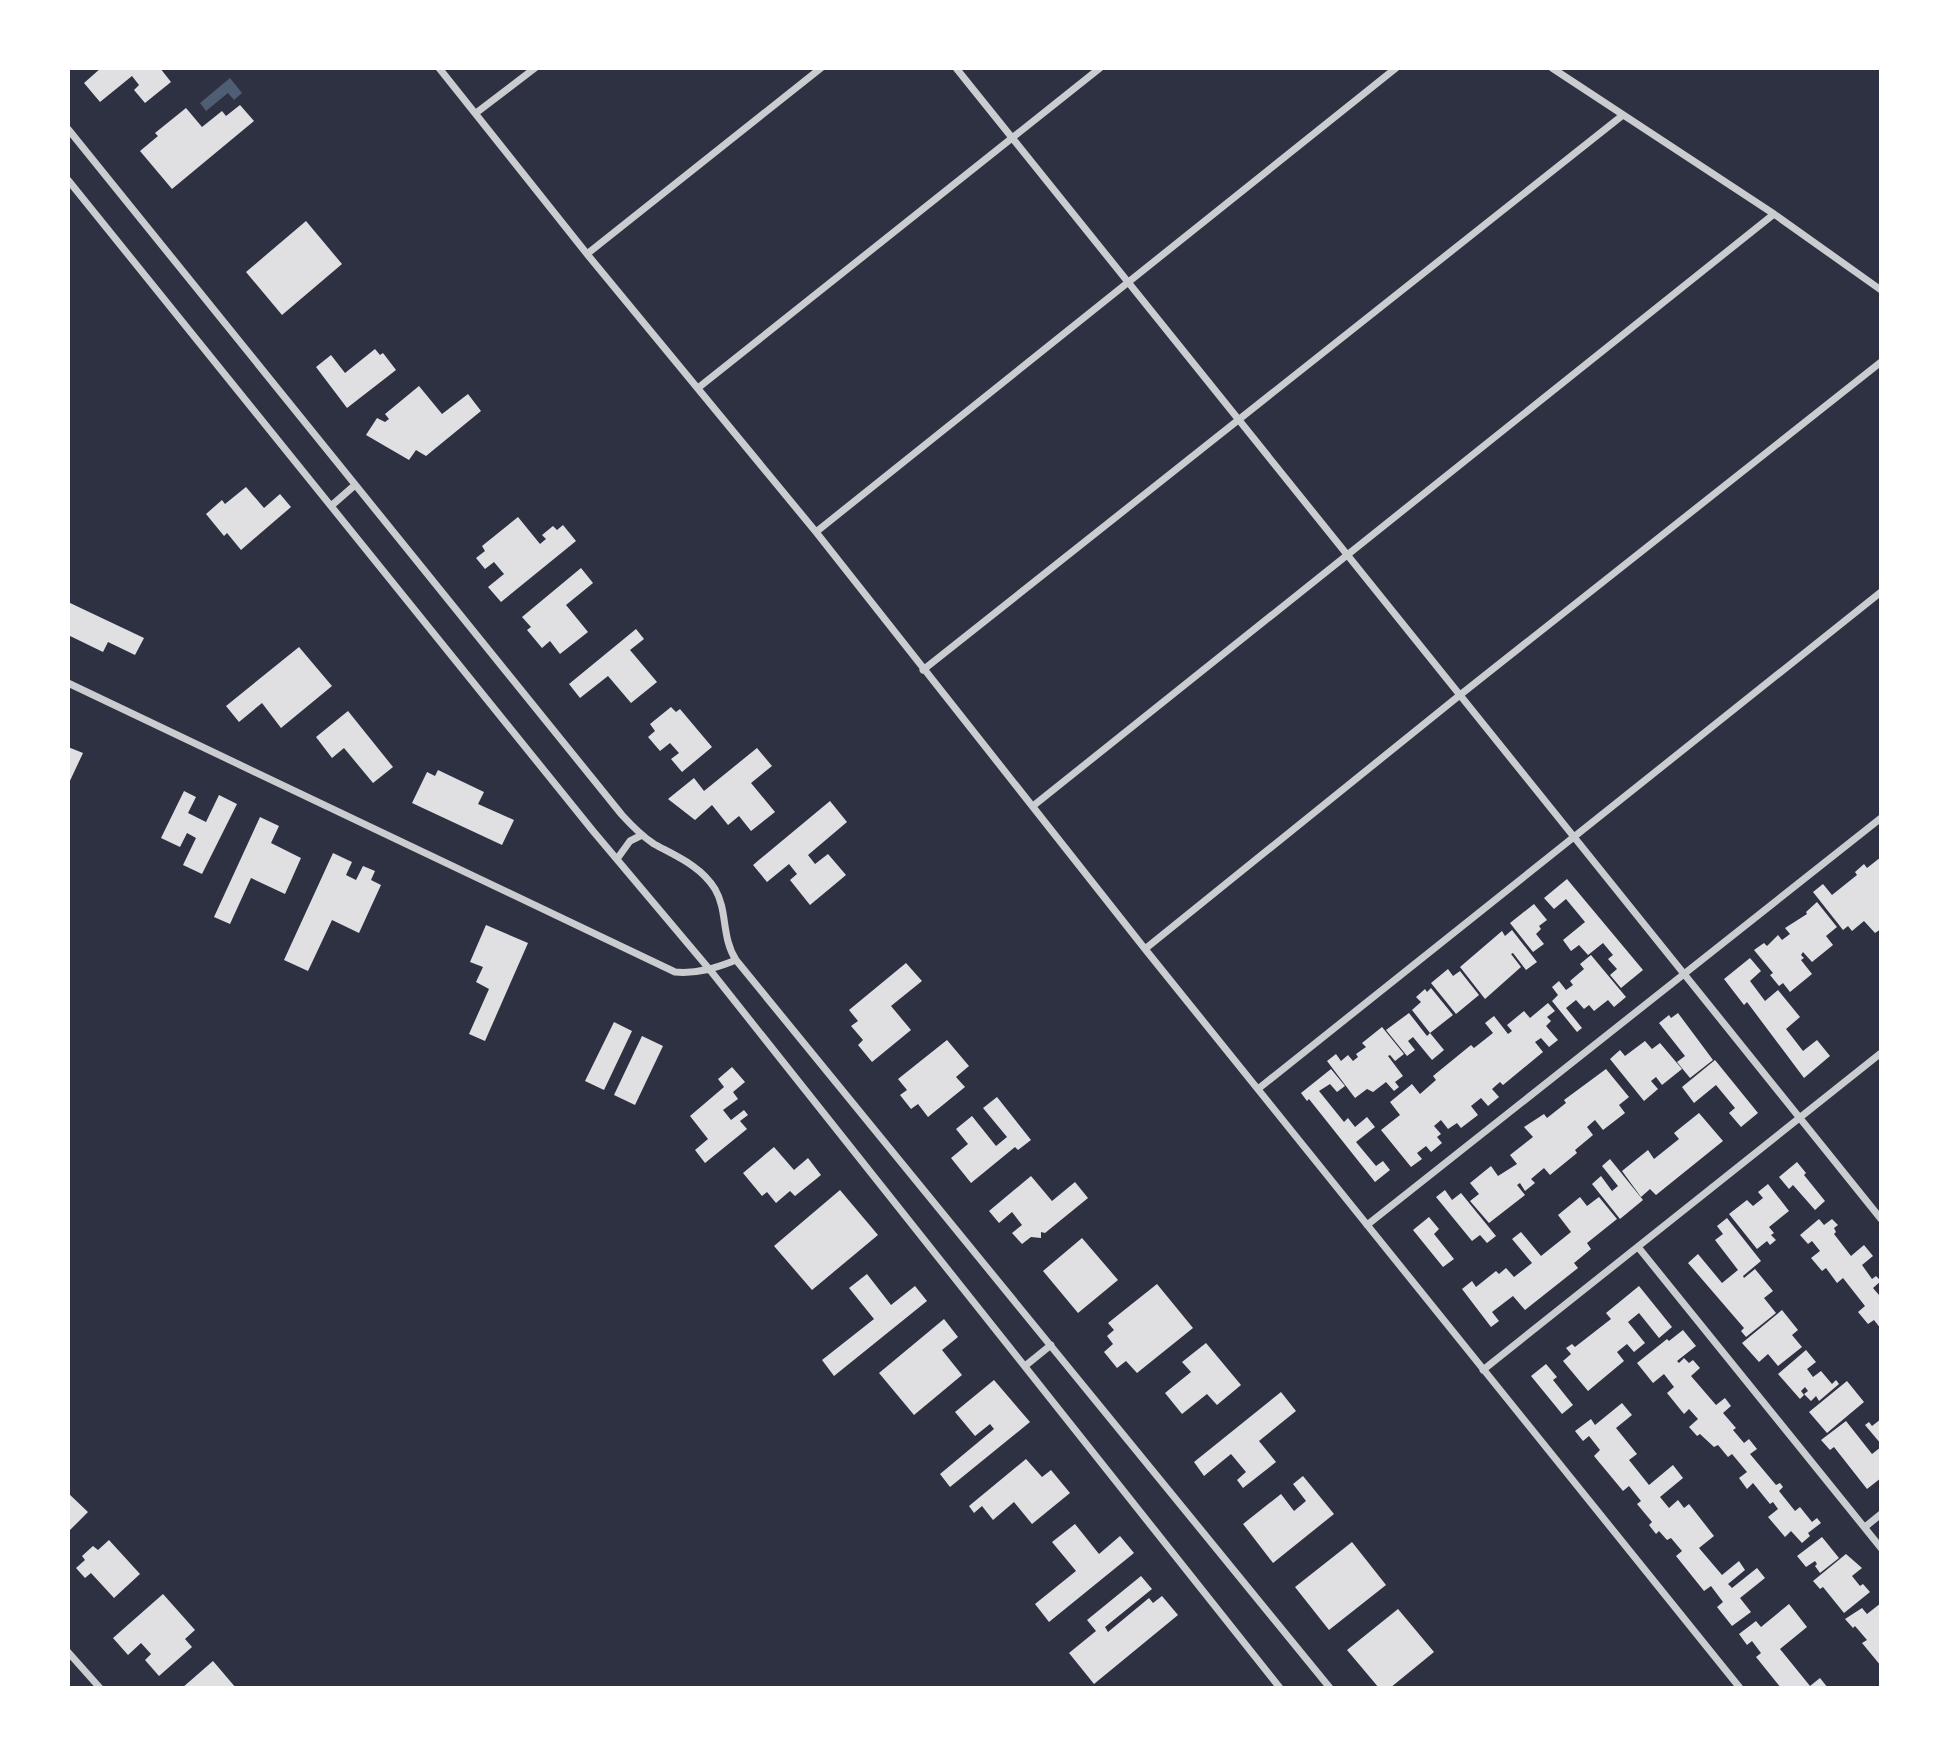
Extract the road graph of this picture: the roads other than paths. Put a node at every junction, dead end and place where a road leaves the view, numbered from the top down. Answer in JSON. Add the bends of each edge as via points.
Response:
{"nodes":[{"id":1,"x":439,"y":68,"type":"edge"},
{"id":2,"x":535,"y":68,"type":"edge"},
{"id":3,"x":821,"y":68,"type":"edge"},
{"id":4,"x":956,"y":68,"type":"edge"},
{"id":5,"x":1100,"y":68,"type":"edge"},
{"id":6,"x":1396,"y":68,"type":"edge"},
{"id":7,"x":1552,"y":68,"type":"edge"},
{"id":8,"x":475,"y":113,"type":"junction"},
{"id":9,"x":1623,"y":115,"type":"junction"},
{"id":10,"x":68,"y":128,"type":"edge"},
{"id":11,"x":1011,"y":138,"type":"junction"},
{"id":12,"x":68,"y":180,"type":"edge"},
{"id":13,"x":1774,"y":214,"type":"junction"},
{"id":14,"x":587,"y":254,"type":"junction"},
{"id":15,"x":1128,"y":282,"type":"junction"},
{"id":16,"x":1881,"y":290,"type":"edge"},
{"id":17,"x":1881,"y":362,"type":"edge"},
{"id":18,"x":698,"y":388,"type":"junction"},
{"id":19,"x":1240,"y":421,"type":"junction"},
{"id":20,"x":355,"y":485,"type":"junction"},
{"id":21,"x":331,"y":506,"type":"junction"},
{"id":22,"x":816,"y":532,"type":"junction"},
{"id":23,"x":1348,"y":556,"type":"junction"},
{"id":24,"x":1881,"y":592,"type":"edge"},
{"id":25,"x":923,"y":670,"type":"junction"},
{"id":26,"x":68,"y":683,"type":"edge"},
{"id":27,"x":1460,"y":695,"type":"junction"},
{"id":28,"x":1033,"y":806,"type":"junction"},
{"id":29,"x":1881,"y":818,"type":"edge"},
{"id":30,"x":642,"y":835,"type":"junction"},
{"id":31,"x":1573,"y":836,"type":"junction"},
{"id":32,"x":617,"y":859,"type":"junction"},
{"id":33,"x":1145,"y":949,"type":"junction"},
{"id":34,"x":736,"y":960,"type":"junction"},
{"id":35,"x":709,"y":970,"type":"junction"},
{"id":36,"x":1684,"y":974,"type":"junction"},
{"id":37,"x":1881,"y":1053,"type":"edge"},
{"id":38,"x":1258,"y":1089,"type":"junction"},
{"id":39,"x":1801,"y":1118,"type":"junction"},
{"id":40,"x":1881,"y":1219,"type":"edge"},
{"id":41,"x":1367,"y":1225,"type":"junction"},
{"id":42,"x":1638,"y":1247,"type":"junction"},
{"id":43,"x":1051,"y":1345,"type":"junction"},
{"id":44,"x":1025,"y":1366,"type":"junction"},
{"id":45,"x":1483,"y":1370,"type":"junction"},
{"id":46,"x":1881,"y":1514,"type":"edge"},
{"id":47,"x":1865,"y":1527,"type":"junction"},
{"id":48,"x":1881,"y":1548,"type":"edge"},
{"id":49,"x":68,"y":1652,"type":"edge"},
{"id":50,"x":100,"y":1688,"type":"edge"},
{"id":51,"x":1280,"y":1688,"type":"edge"},
{"id":52,"x":1330,"y":1688,"type":"edge"},
{"id":53,"x":1740,"y":1688,"type":"edge"}],
"edges":[{"from":1,"to":8,"type":"street"},
{"from":2,"to":8,"type":"street"},
{"from":3,"to":14,"type":"street"},
{"from":4,"to":11,"type":"street"},
{"from":5,"to":11,"type":"street"},
{"from":6,"to":15,"type":"street"},
{"from":7,"to":9,"type":"street"},
{"from":8,"to":14,"type":"street"},
{"from":9,"to":13,"type":"street"},
{"from":9,"to":19,"type":"street"},
{"from":10,"to":20,"type":"street"},
{"from":11,"to":15,"type":"street"},
{"from":11,"to":18,"type":"street"},
{"from":12,"to":21,"type":"street"},
{"from":13,"to":16,"type":"street"},
{"from":13,"to":23,"type":"street"},
{"from":14,"to":18,"type":"street"},
{"from":15,"to":19,"type":"street"},
{"from":15,"to":22,"type":"street"},
{"from":17,"to":27,"type":"street"},
{"from":18,"to":22,"type":"street"},
{"from":19,"to":23,"type":"street"},
{"from":19,"to":25,"type":"street"},
{"from":20,"to":21,"type":"street"},
{"from":20,"to":30,"type":"street"},
{"from":21,"to":32,"type":"street"},
{"from":22,"to":25,"type":"street"},
{"from":23,"to":27,"type":"street"},
{"from":23,"to":28,"type":"street"},
{"from":24,"to":31,"type":"street"},
{"from":25,"to":28,"type":"street"},
{"from":26,"to":35,"type":"street","via":[[674,972]]},
{"from":27,"to":31,"type":"street"},
{"from":27,"to":33,"type":"street"},
{"from":28,"to":33,"type":"street"},
{"from":29,"to":36,"type":"street"},
{"from":30,"to":32,"type":"street","via":[[630,841]]},
{"from":30,"to":34,"type":"street","via":[[689,863],[715,889]]},
{"from":31,"to":36,"type":"street"},
{"from":31,"to":38,"type":"street"},
{"from":32,"to":35,"type":"street"},
{"from":33,"to":38,"type":"street"},
{"from":34,"to":35,"type":"street"},
{"from":34,"to":43,"type":"street"},
{"from":35,"to":44,"type":"street"},
{"from":36,"to":39,"type":"street"},
{"from":36,"to":41,"type":"street"},
{"from":37,"to":39,"type":"street"},
{"from":38,"to":41,"type":"street"},
{"from":39,"to":40,"type":"street"},
{"from":39,"to":42,"type":"street"},
{"from":41,"to":45,"type":"street"},
{"from":42,"to":45,"type":"street"},
{"from":42,"to":47,"type":"street"},
{"from":43,"to":44,"type":"street"},
{"from":43,"to":52,"type":"street"},
{"from":44,"to":51,"type":"street"},
{"from":45,"to":53,"type":"street"},
{"from":46,"to":47,"type":"street"},
{"from":47,"to":48,"type":"street"},
{"from":49,"to":50,"type":"street"}]}
